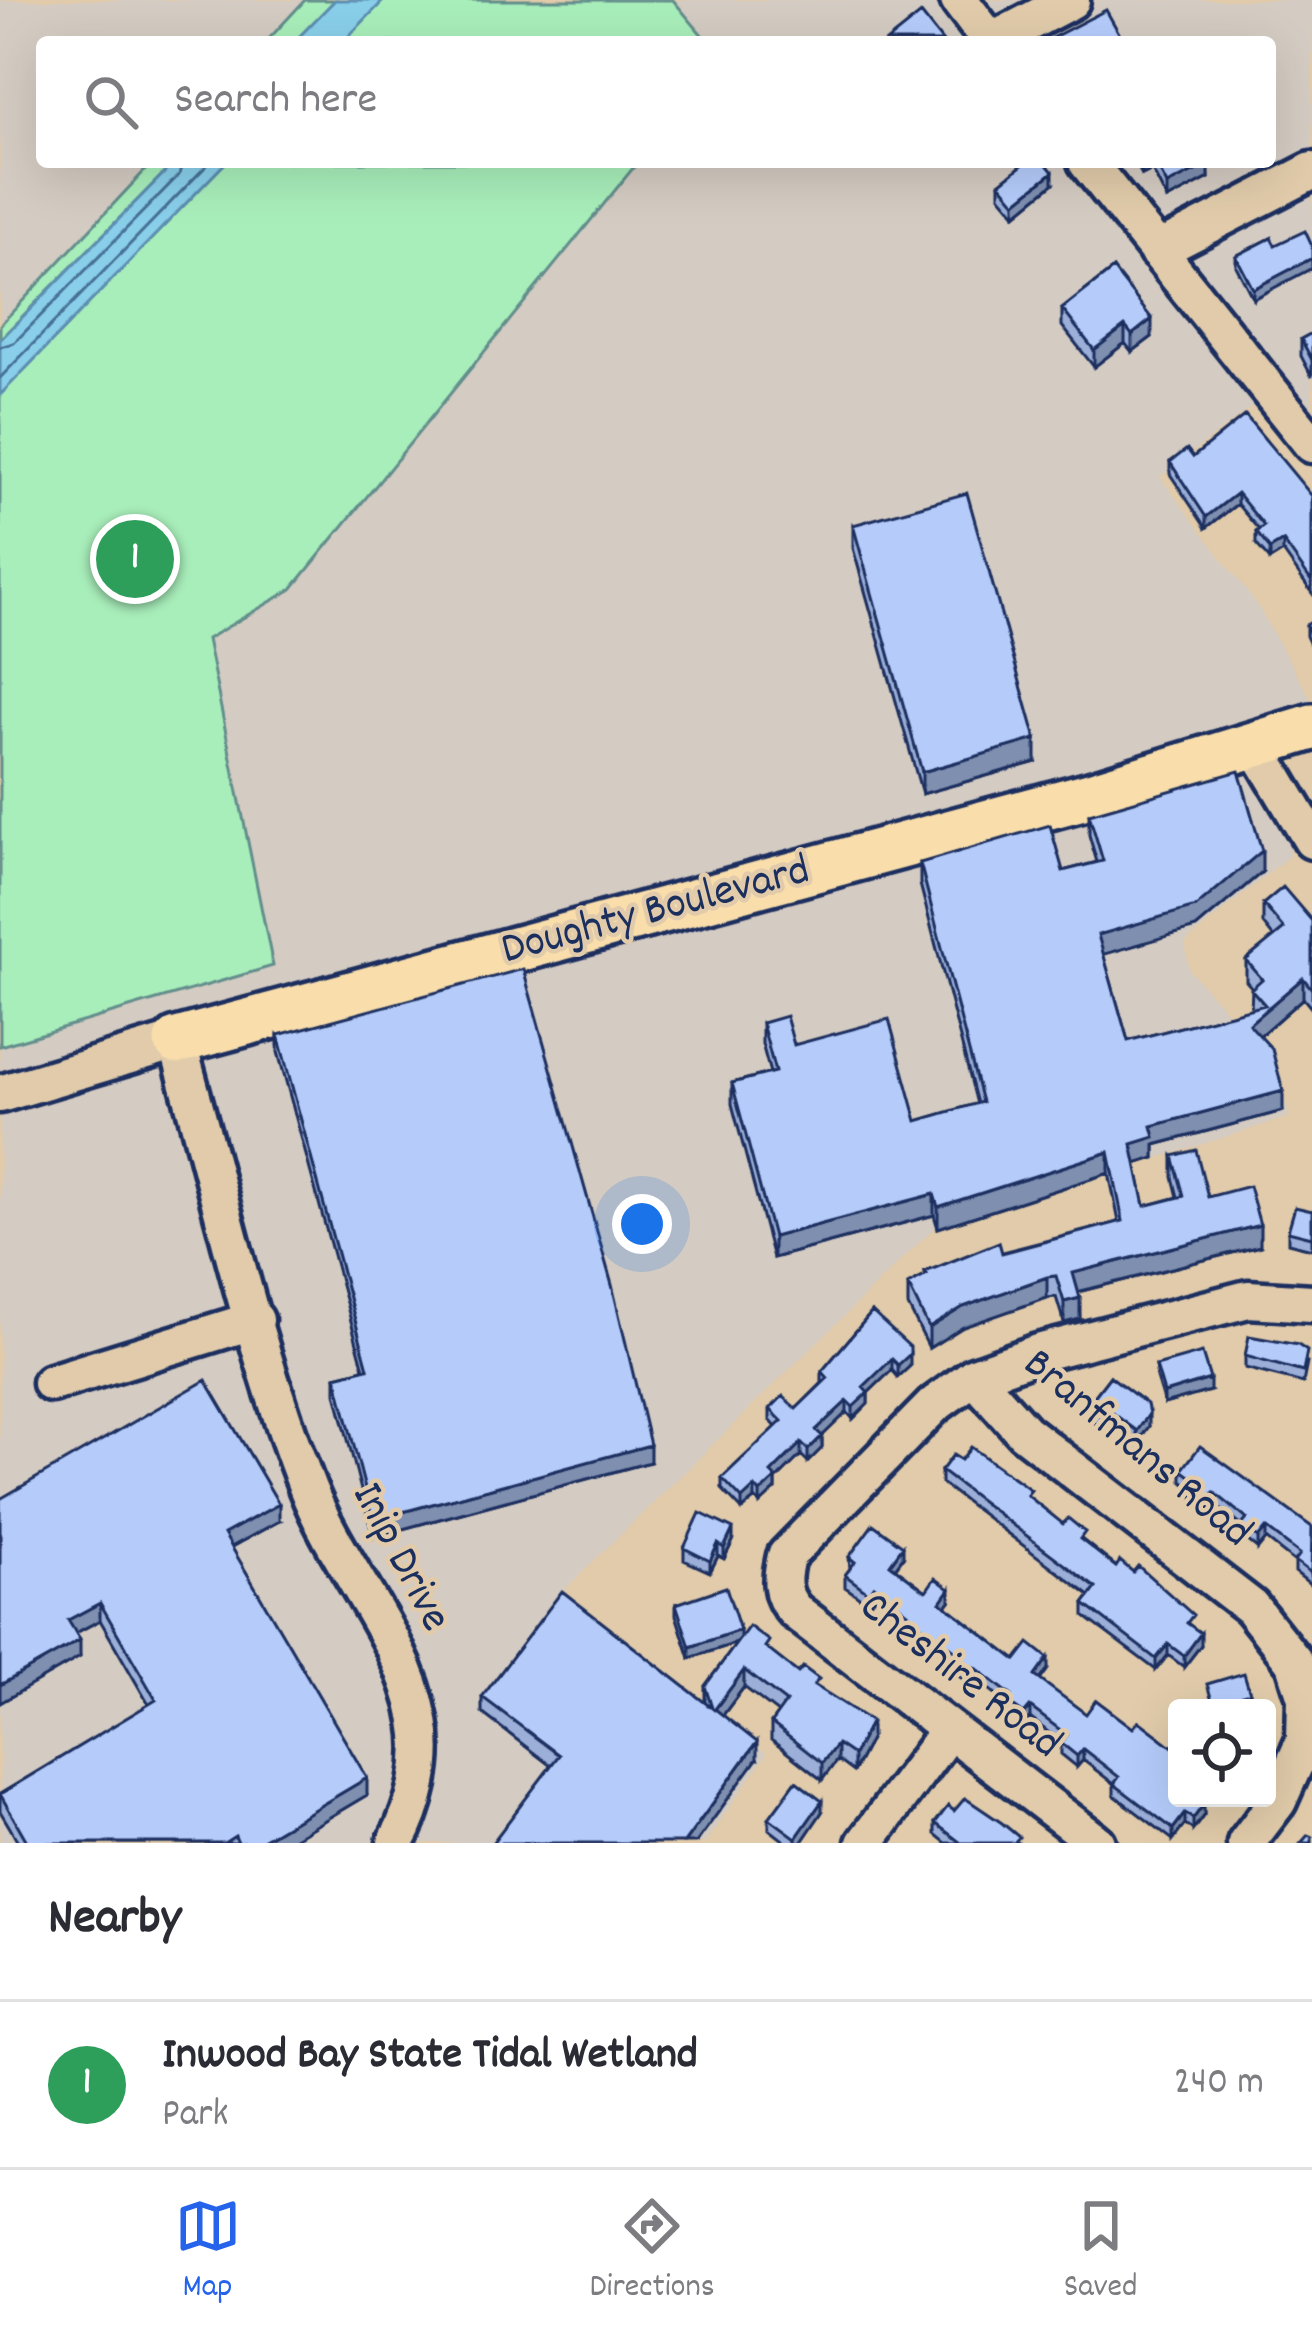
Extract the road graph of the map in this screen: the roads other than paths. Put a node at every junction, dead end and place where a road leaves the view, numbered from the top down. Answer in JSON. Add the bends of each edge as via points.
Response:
{"nodes":[{"id":1,"x":958,"y":0,"type":"edge"},
{"id":2,"x":1071,"y":0,"type":"edge"},
{"id":3,"x":986,"y":36,"type":"edge"},
{"id":4,"x":1002,"y":36,"type":"edge"},
{"id":5,"x":1092,"y":168,"type":"edge"},
{"id":6,"x":1312,"y":171,"type":"edge"},
{"id":7,"x":1157,"y":251,"type":"junction"},
{"id":8,"x":1312,"y":444,"type":"edge"},
{"id":9,"x":1312,"y":727,"type":"edge"},
{"id":10,"x":1256,"y":746,"type":"junction"},
{"id":11,"x":1312,"y":840,"type":"edge"},
{"id":12,"x":177,"y":1041,"type":"junction"},
{"id":13,"x":0,"y":1094,"type":"edge"},
{"id":14,"x":1312,"y":1303,"type":"edge"},
{"id":15,"x":255,"y":1320,"type":"junction"},
{"id":16,"x":974,"y":1376,"type":"junction"},
{"id":17,"x":51,"y":1383,"type":"dead end"},
{"id":18,"x":949,"y":1730,"type":"junction"},
{"id":19,"x":396,"y":1843,"type":"edge"},
{"id":20,"x":865,"y":1843,"type":"edge"},
{"id":21,"x":1097,"y":1843,"type":"edge"},
{"id":22,"x":1246,"y":1843,"type":"edge"}],
"edges":[{"from":1,"to":3,"type":"street"},
{"from":2,"to":4,"type":"street"},
{"from":5,"to":7,"type":"street"},
{"from":6,"to":7,"type":"street"},
{"from":7,"to":8,"type":"street"},
{"from":9,"to":10,"type":"main road","name":"Doughty Boulevard"},
{"from":10,"to":11,"type":"street"},
{"from":10,"to":12,"type":"main road","name":"Doughty Boulevard"},
{"from":12,"to":13,"type":"street","name":"Doughty Boulevard"},
{"from":12,"to":15,"type":"street","name":"Inip Drive"},
{"from":14,"to":16,"type":"street","via":[[1248,1299]]},
{"from":15,"to":17,"type":"street"},
{"from":15,"to":19,"type":"street","name":"Inip Drive","via":[[311,1497],[401,1662],[420,1722],[422,1767]]},
{"from":16,"to":18,"type":"street","name":"Cheshire Road","via":[[934,1405],[792,1546],[782,1575],[785,1601],[795,1611]]},
{"from":16,"to":22,"type":"street","name":"Branfmans Road","via":[[1024,1432],[1251,1607],[1295,1663],[1306,1698],[1305,1740],[1278,1801]]},
{"from":18,"to":20,"type":"street"},
{"from":18,"to":21,"type":"street","name":"Cheshire Road"}]}
